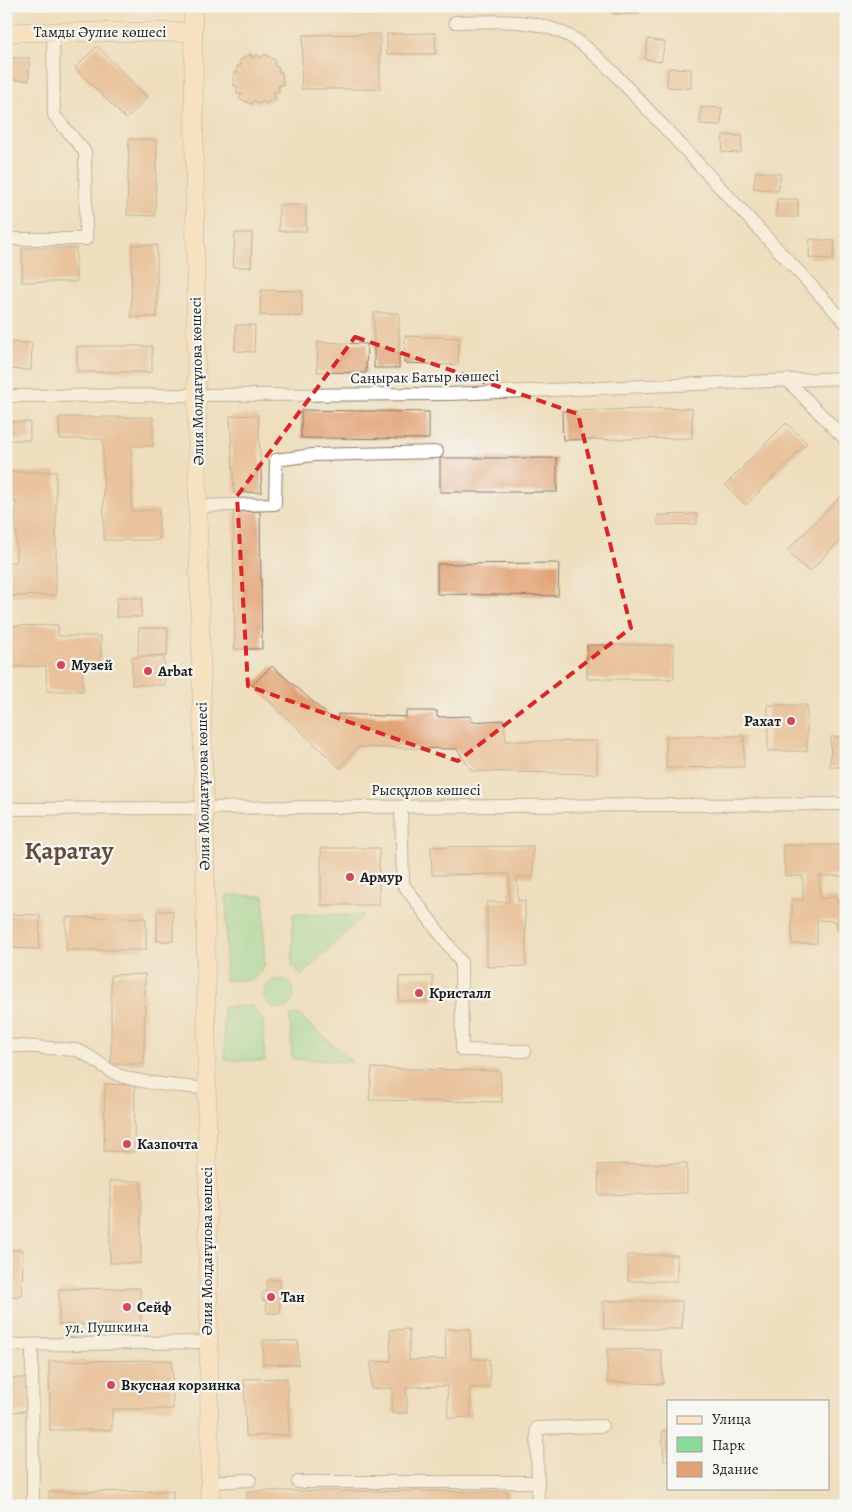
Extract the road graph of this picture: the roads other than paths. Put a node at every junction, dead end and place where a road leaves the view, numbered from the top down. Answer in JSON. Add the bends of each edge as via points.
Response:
{"nodes":[{"id":1,"x":193,"y":6,"type":"edge"},
{"id":2,"x":455,"y":22,"type":"dead end"},
{"id":3,"x":6,"y":32,"type":"edge"},
{"id":4,"x":53,"y":32,"type":"junction"},
{"id":5,"x":193,"y":32,"type":"junction"},
{"id":6,"x":6,"y":239,"type":"edge"},
{"id":7,"x":846,"y":323,"type":"edge"},
{"id":8,"x":845,"y":376,"type":"edge"},
{"id":9,"x":788,"y":381,"type":"junction"},
{"id":10,"x":197,"y":394,"type":"junction"},
{"id":11,"x":6,"y":396,"type":"edge"},
{"id":12,"x":846,"y":440,"type":"edge"},
{"id":13,"x":437,"y":452,"type":"dead end"},
{"id":14,"x":198,"y":506,"type":"junction"},
{"id":15,"x":846,"y":804,"type":"edge"},
{"id":16,"x":400,"y":807,"type":"junction"},
{"id":17,"x":204,"y":808,"type":"junction"},
{"id":18,"x":6,"y":809,"type":"edge"},
{"id":19,"x":6,"y":1045,"type":"edge"},
{"id":20,"x":525,"y":1050,"type":"dead end"},
{"id":21,"x":206,"y":1089,"type":"junction"},
{"id":22,"x":208,"y":1342,"type":"junction"},
{"id":23,"x":32,"y":1344,"type":"junction"},
{"id":24,"x":6,"y":1345,"type":"edge"},
{"id":25,"x":602,"y":1426,"type":"dead end"},
{"id":26,"x":250,"y":1480,"type":"dead end"},
{"id":27,"x":210,"y":1482,"type":"junction"},
{"id":28,"x":298,"y":1482,"type":"dead end"},
{"id":29,"x":538,"y":1482,"type":"junction"},
{"id":30,"x":33,"y":1506,"type":"edge"},
{"id":31,"x":210,"y":1506,"type":"edge"},
{"id":32,"x":538,"y":1506,"type":"edge"}],
"edges":[{"from":1,"to":5,"type":"street","name":"Әлия Молдағұлова көшесі"},
{"from":2,"to":7,"type":"street","via":[[539,25],[564,33],[590,50]]},
{"from":3,"to":4,"type":"street","name":"Тамды Әулие көшесі"},
{"from":4,"to":5,"type":"street","name":"Тамды Әулие көшесі"},
{"from":4,"to":6,"type":"street","via":[[54,115],[85,152],[86,239]]},
{"from":5,"to":10,"type":"street","name":"Әлия Молдағұлова көшесі"},
{"from":8,"to":9,"type":"street","name":"Саңырак Батыр көшесі"},
{"from":9,"to":10,"type":"street","name":"Саңырак Батыр көшесі","via":[[450,394]]},
{"from":9,"to":12,"type":"street"},
{"from":10,"to":11,"type":"street","name":"Саңырак Батыр көшесі"},
{"from":10,"to":14,"type":"street","name":"Әлия Молдағұлова көшесі"},
{"from":13,"to":14,"type":"street","via":[[313,455],[276,460],[275,504]]},
{"from":14,"to":17,"type":"street","name":"Әлия Молдағұлова көшесі"},
{"from":15,"to":16,"type":"street","name":"Рысқұлов көшесі"},
{"from":16,"to":17,"type":"street","name":"Рысқұлов көшесі"},
{"from":16,"to":20,"type":"street","via":[[403,884],[461,962],[462,1050]]},
{"from":17,"to":18,"type":"street","name":"Рысқұлов көшесі"},
{"from":17,"to":21,"type":"street","name":"Әлия Молдағұлова көшесі"},
{"from":19,"to":21,"type":"street","via":[[76,1050],[84,1052],[102,1067],[131,1079]]},
{"from":21,"to":22,"type":"street","name":"Әлия Молдағұлова көшесі"},
{"from":22,"to":23,"type":"street","name":"ул. Пушкина"},
{"from":22,"to":27,"type":"street","name":"Әлия Молдағұлова көшесі"},
{"from":23,"to":24,"type":"street","name":"ул. Пушкина"},
{"from":23,"to":30,"type":"street"},
{"from":25,"to":29,"type":"street","via":[[536,1428]]},
{"from":26,"to":27,"type":"street"},
{"from":27,"to":31,"type":"street","name":"Әлия Молдағұлова көшесі"},
{"from":28,"to":29,"type":"street"},
{"from":29,"to":32,"type":"street"}]}
